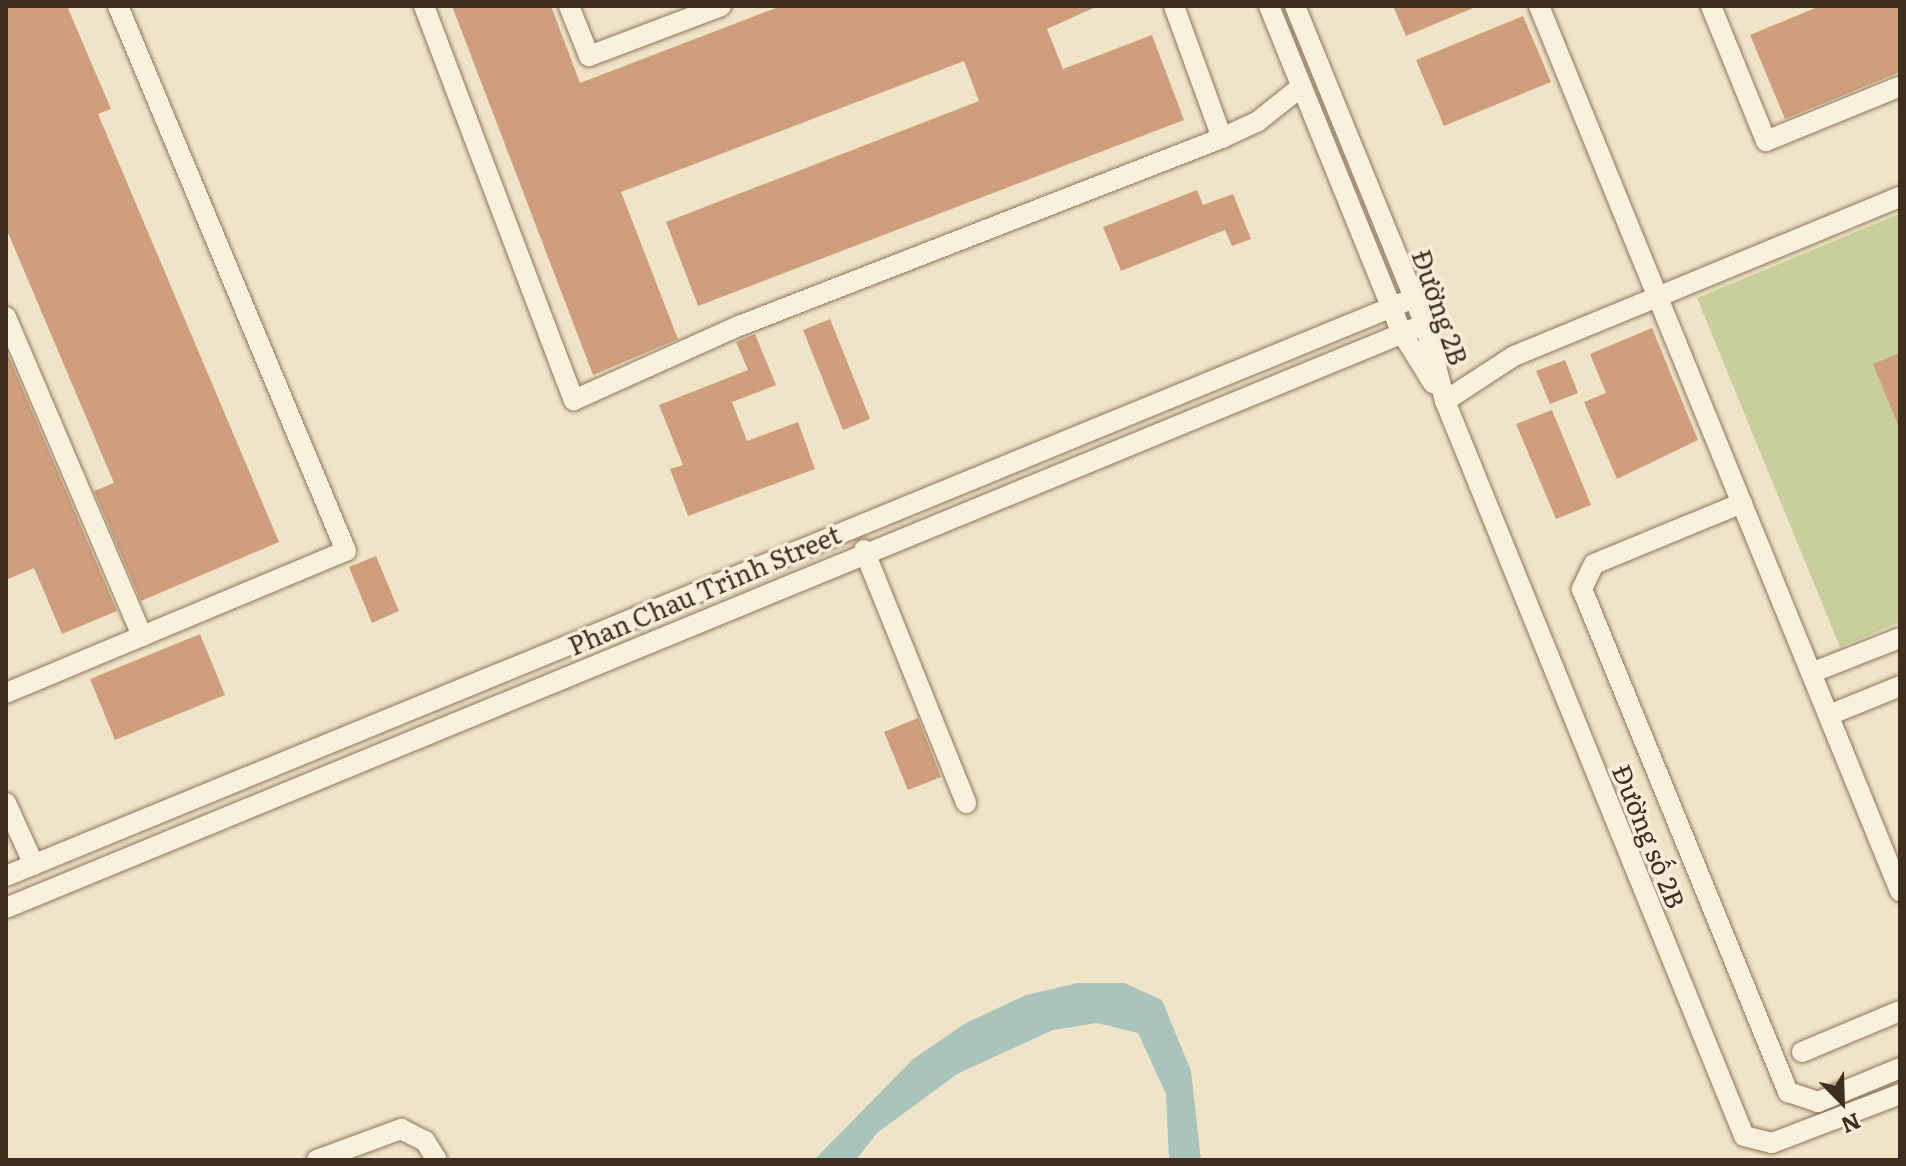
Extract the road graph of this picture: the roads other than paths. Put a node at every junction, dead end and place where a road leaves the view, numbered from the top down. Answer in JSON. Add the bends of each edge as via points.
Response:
{"nodes":[{"id":1,"x":118,"y":6,"type":"edge"},
{"id":2,"x":424,"y":6,"type":"edge"},
{"id":3,"x":569,"y":6,"type":"edge"},
{"id":4,"x":721,"y":6,"type":"edge"},
{"id":5,"x":1174,"y":6,"type":"edge"},
{"id":6,"x":1269,"y":6,"type":"edge"},
{"id":7,"x":1295,"y":6,"type":"edge"},
{"id":8,"x":1539,"y":6,"type":"edge"},
{"id":9,"x":1711,"y":6,"type":"edge"},
{"id":10,"x":1301,"y":87,"type":"junction"},
{"id":11,"x":1898,"y":87,"type":"edge"},
{"id":12,"x":1222,"y":138,"type":"junction"},
{"id":13,"x":1900,"y":197,"type":"edge"},
{"id":14,"x":1658,"y":297,"type":"junction"},
{"id":15,"x":1414,"y":298,"type":"junction"},
{"id":16,"x":1392,"y":306,"type":"junction"},
{"id":17,"x":6,"y":317,"type":"edge"},
{"id":18,"x":1425,"y":324,"type":"junction"},
{"id":19,"x":1402,"y":333,"type":"junction"},
{"id":20,"x":1445,"y":401,"type":"junction"},
{"id":21,"x":1742,"y":503,"type":"junction"},
{"id":22,"x":864,"y":550,"type":"junction"},
{"id":23,"x":142,"y":636,"type":"junction"},
{"id":24,"x":1900,"y":638,"type":"edge"},
{"id":25,"x":1811,"y":673,"type":"junction"},
{"id":26,"x":1900,"y":686,"type":"edge"},
{"id":27,"x":7,"y":689,"type":"edge"},
{"id":28,"x":1829,"y":715,"type":"junction"},
{"id":29,"x":6,"y":803,"type":"edge"},
{"id":30,"x":966,"y":803,"type":"dead end"},
{"id":31,"x":34,"y":865,"type":"junction"},
{"id":32,"x":6,"y":876,"type":"edge"},
{"id":33,"x":1900,"y":891,"type":"edge"},
{"id":34,"x":6,"y":908,"type":"edge"},
{"id":35,"x":1900,"y":1011,"type":"edge"},
{"id":36,"x":1802,"y":1052,"type":"dead end"},
{"id":37,"x":1900,"y":1068,"type":"edge"},
{"id":38,"x":1900,"y":1094,"type":"edge"},
{"id":39,"x":317,"y":1160,"type":"edge"},
{"id":40,"x":437,"y":1160,"type":"edge"}],
"edges":[{"from":1,"to":23,"type":"street","via":[[346,551]]},
{"from":2,"to":12,"type":"street","via":[[574,400],[751,321]]},
{"from":3,"to":4,"type":"street","via":[[589,56]]},
{"from":5,"to":12,"type":"street"},
{"from":6,"to":10,"type":"street","name":"Đường 2B"},
{"from":7,"to":15,"type":"street","name":"Đường 2B"},
{"from":8,"to":14,"type":"street"},
{"from":9,"to":11,"type":"street","via":[[1766,141]]},
{"from":10,"to":12,"type":"street","via":[[1265,117]]},
{"from":10,"to":16,"type":"street","name":"Đường 2B"},
{"from":13,"to":14,"type":"street"},
{"from":14,"to":20,"type":"street","via":[[1514,356]]},
{"from":14,"to":21,"type":"street"},
{"from":15,"to":16,"type":"street","name":"Phan Chau Trinh Street"},
{"from":15,"to":18,"type":"street","name":"Đường 2B"},
{"from":16,"to":19,"type":"street","name":"Đường 2B"},
{"from":16,"to":31,"type":"street","name":"Phan Chau Trinh Street"},
{"from":17,"to":23,"type":"street"},
{"from":18,"to":19,"type":"street","name":"Phan Chau Trinh Street"},
{"from":18,"to":20,"type":"street","name":"Đường 2B"},
{"from":19,"to":20,"type":"street","name":"Đường 2B"},
{"from":19,"to":22,"type":"street","name":"Phan Chau Trinh Street"},
{"from":20,"to":38,"type":"street","name":"Đường số 2B","via":[[1744,1136],[1772,1143]]},
{"from":21,"to":25,"type":"street"},
{"from":21,"to":37,"type":"street","via":[[1594,564],[1582,589],[1788,1092],[1818,1102]]},
{"from":22,"to":30,"type":"street"},
{"from":22,"to":34,"type":"street","name":"Phan Chau Trinh Street"},
{"from":23,"to":27,"type":"street"},
{"from":24,"to":25,"type":"street"},
{"from":25,"to":28,"type":"street"},
{"from":26,"to":28,"type":"street"},
{"from":28,"to":33,"type":"street"},
{"from":29,"to":31,"type":"street"},
{"from":31,"to":32,"type":"street","name":"Phan Chau Trinh Street"},
{"from":35,"to":36,"type":"street"},
{"from":39,"to":40,"type":"street","via":[[401,1129],[425,1141]]}]}
